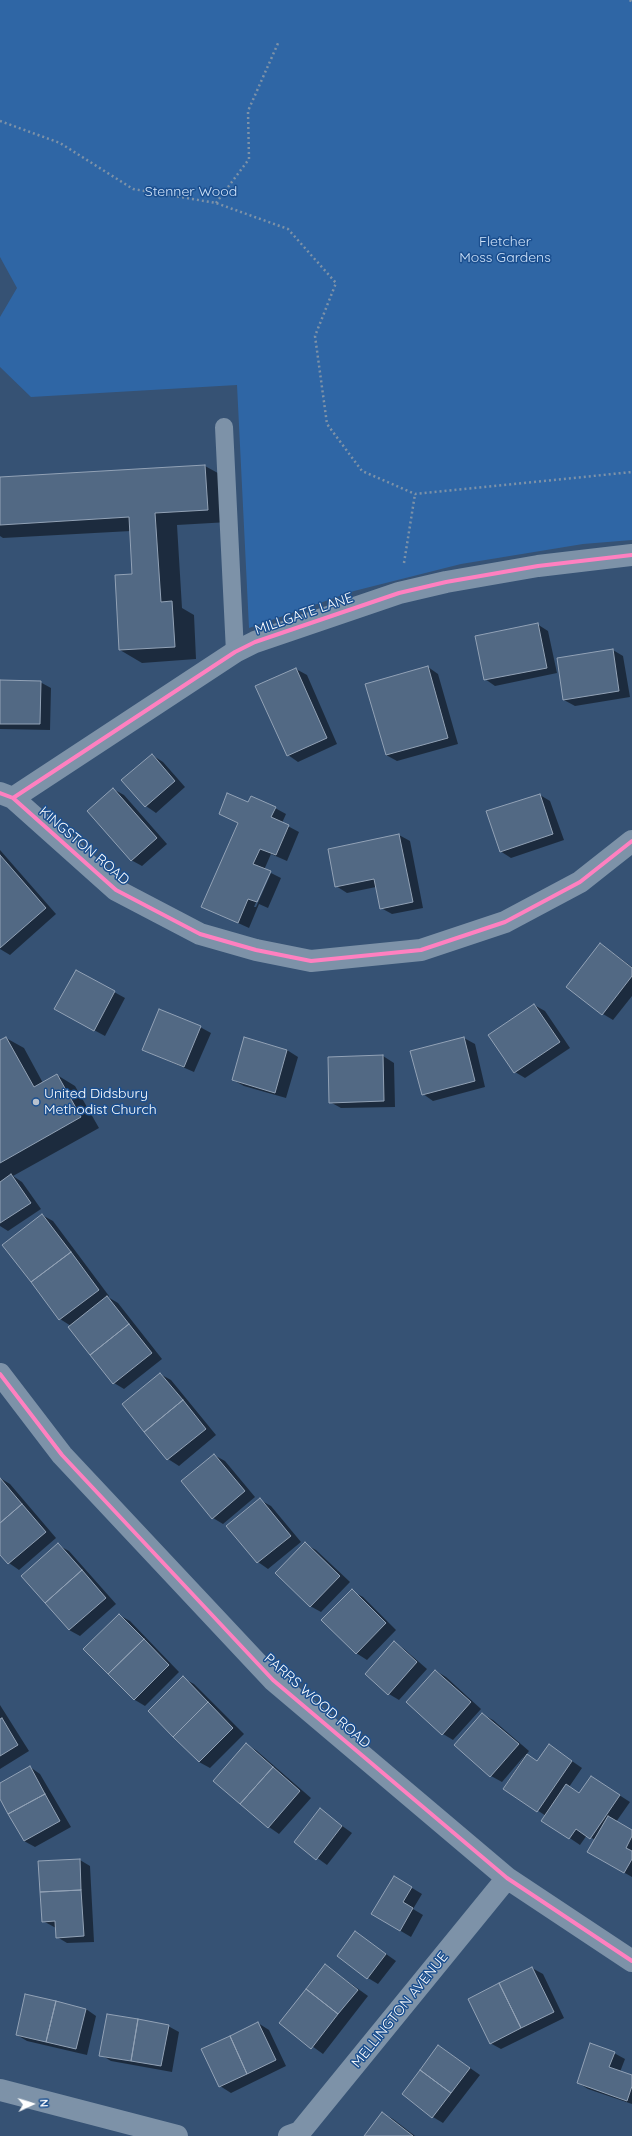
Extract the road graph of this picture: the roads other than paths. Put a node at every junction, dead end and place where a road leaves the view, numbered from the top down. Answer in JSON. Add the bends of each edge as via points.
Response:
{"nodes":[{"id":1,"x":224,"y":427,"type":"dead end"},
{"id":2,"x":632,"y":555,"type":"edge"},
{"id":3,"x":235,"y":652,"type":"junction"},
{"id":4,"x":6,"y":796,"type":"edge"},
{"id":5,"x":632,"y":841,"type":"edge"},
{"id":6,"x":0,"y":1374,"type":"edge"},
{"id":7,"x":507,"y":1878,"type":"junction"},
{"id":8,"x":632,"y":1961,"type":"edge"},
{"id":9,"x":0,"y":2090,"type":"edge"},
{"id":10,"x":177,"y":2136,"type":"edge"},
{"id":11,"x":289,"y":2136,"type":"edge"}],
"edges":[{"from":1,"to":3,"type":"lane"},
{"from":2,"to":3,"type":"street","name":"MILLGATE LANE","via":[[538,566],[446,582],[399,594],[255,642]]},
{"from":3,"to":4,"type":"street","name":"MILLGATE LANE"},
{"from":4,"to":5,"type":"street","name":"KINGSTON ROAD","via":[[116,890],[200,934],[256,950],[312,961],[421,950],[504,922],[580,882]]},
{"from":6,"to":7,"type":"street","name":"PARRS WOOD ROAD","via":[[62,1455],[273,1680]]},
{"from":7,"to":8,"type":"street","name":"PARRS WOOD ROAD"},
{"from":7,"to":11,"type":"street","name":"MELLINGTON AVENUE","via":[[300,2132]]},
{"from":9,"to":10,"type":"street"}]}
